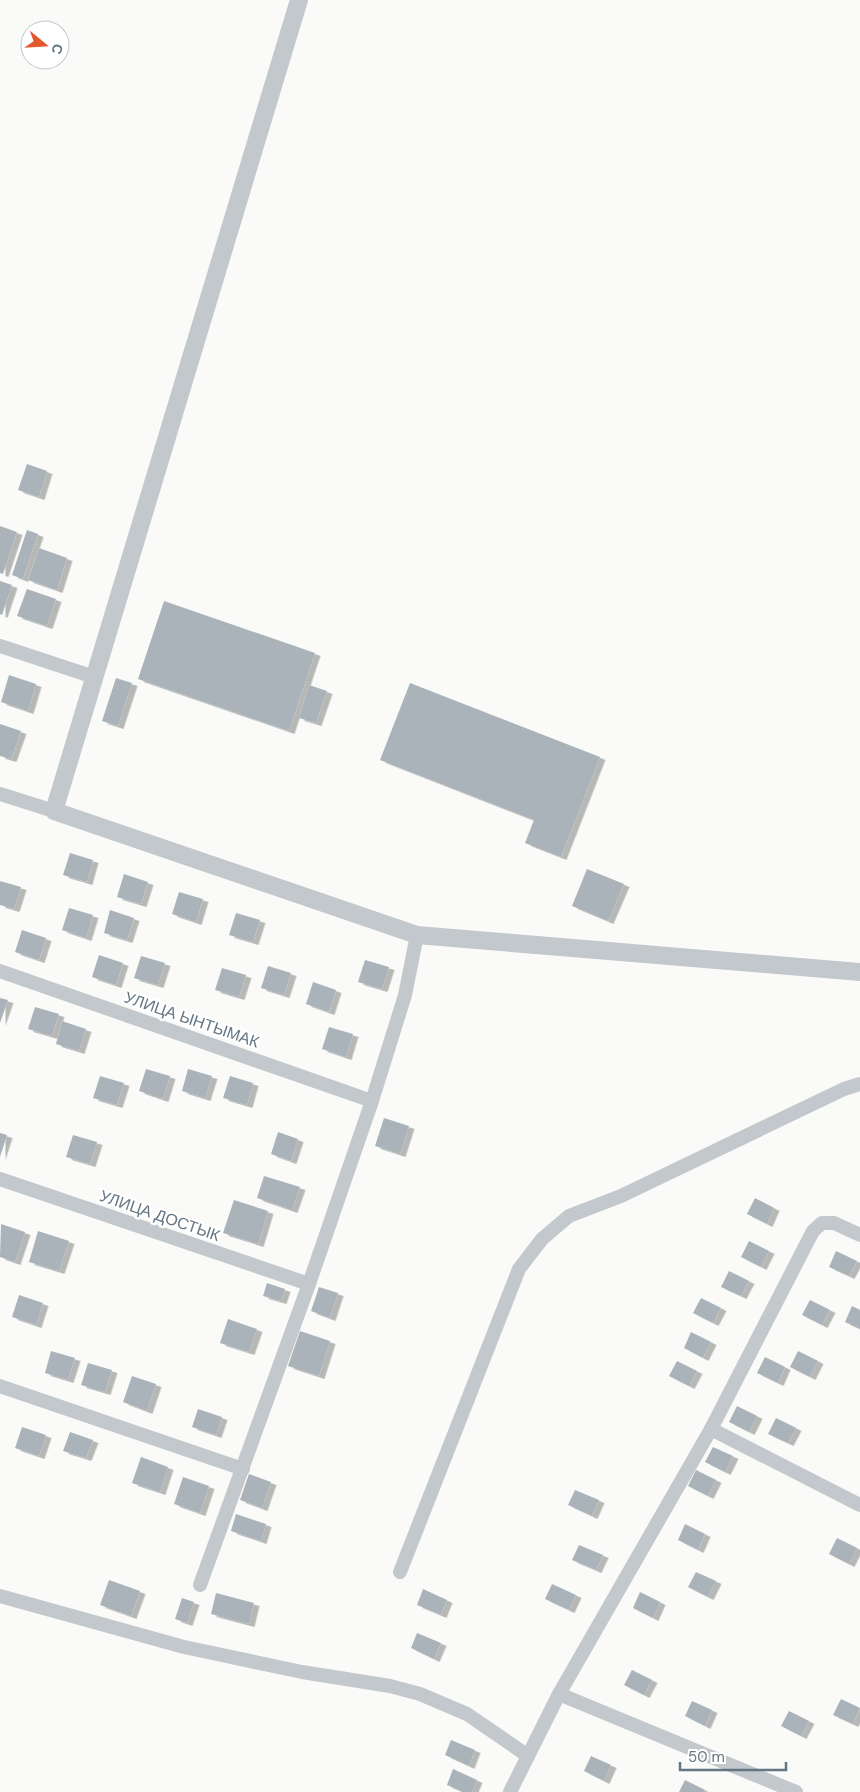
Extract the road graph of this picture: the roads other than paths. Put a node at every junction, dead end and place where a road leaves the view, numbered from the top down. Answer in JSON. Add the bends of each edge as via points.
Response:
{"nodes":[{"id":1,"x":299,"y":0,"type":"edge"},
{"id":2,"x":0,"y":646,"type":"edge"},
{"id":3,"x":94,"y":677,"type":"junction"},
{"id":4,"x":0,"y":794,"type":"edge"},
{"id":5,"x":54,"y":811,"type":"junction"},
{"id":6,"x":417,"y":935,"type":"junction"},
{"id":7,"x":0,"y":971,"type":"edge"},
{"id":8,"x":860,"y":972,"type":"edge"},
{"id":9,"x":860,"y":1084,"type":"edge"},
{"id":10,"x":372,"y":1101,"type":"junction"},
{"id":11,"x":0,"y":1179,"type":"edge"},
{"id":12,"x":860,"y":1235,"type":"edge"},
{"id":13,"x":309,"y":1284,"type":"junction"},
{"id":14,"x":0,"y":1386,"type":"edge"},
{"id":15,"x":711,"y":1429,"type":"junction"},
{"id":16,"x":243,"y":1469,"type":"junction"},
{"id":17,"x":860,"y":1505,"type":"edge"},
{"id":18,"x":400,"y":1572,"type":"dead end"},
{"id":19,"x":200,"y":1585,"type":"dead end"},
{"id":20,"x":0,"y":1596,"type":"edge"},
{"id":21,"x":559,"y":1694,"type":"junction"},
{"id":22,"x":528,"y":1756,"type":"junction"},
{"id":23,"x":510,"y":1792,"type":"edge"},
{"id":24,"x":796,"y":1792,"type":"edge"}],
"edges":[{"from":1,"to":3,"type":"street"},
{"from":2,"to":3,"type":"street"},
{"from":3,"to":5,"type":"street"},
{"from":4,"to":5,"type":"street"},
{"from":5,"to":6,"type":"street"},
{"from":6,"to":8,"type":"street"},
{"from":6,"to":10,"type":"street","via":[[405,995]]},
{"from":7,"to":10,"type":"street","name":"УЛИЦА ЫНТЫМАК"},
{"from":9,"to":18,"type":"street","via":[[621,1196],[569,1216],[542,1240],[519,1269]]},
{"from":10,"to":13,"type":"street"},
{"from":11,"to":13,"type":"street","name":"УЛИЦА ДОСТЫК"},
{"from":12,"to":15,"type":"street","via":[[834,1223],[822,1224],[813,1231]]},
{"from":13,"to":16,"type":"street"},
{"from":14,"to":16,"type":"street"},
{"from":15,"to":17,"type":"street"},
{"from":15,"to":21,"type":"street"},
{"from":16,"to":19,"type":"street"},
{"from":20,"to":22,"type":"street","via":[[184,1647],[420,1694],[467,1714]]},
{"from":21,"to":22,"type":"street"},
{"from":21,"to":24,"type":"street"},
{"from":22,"to":23,"type":"street"}]}
